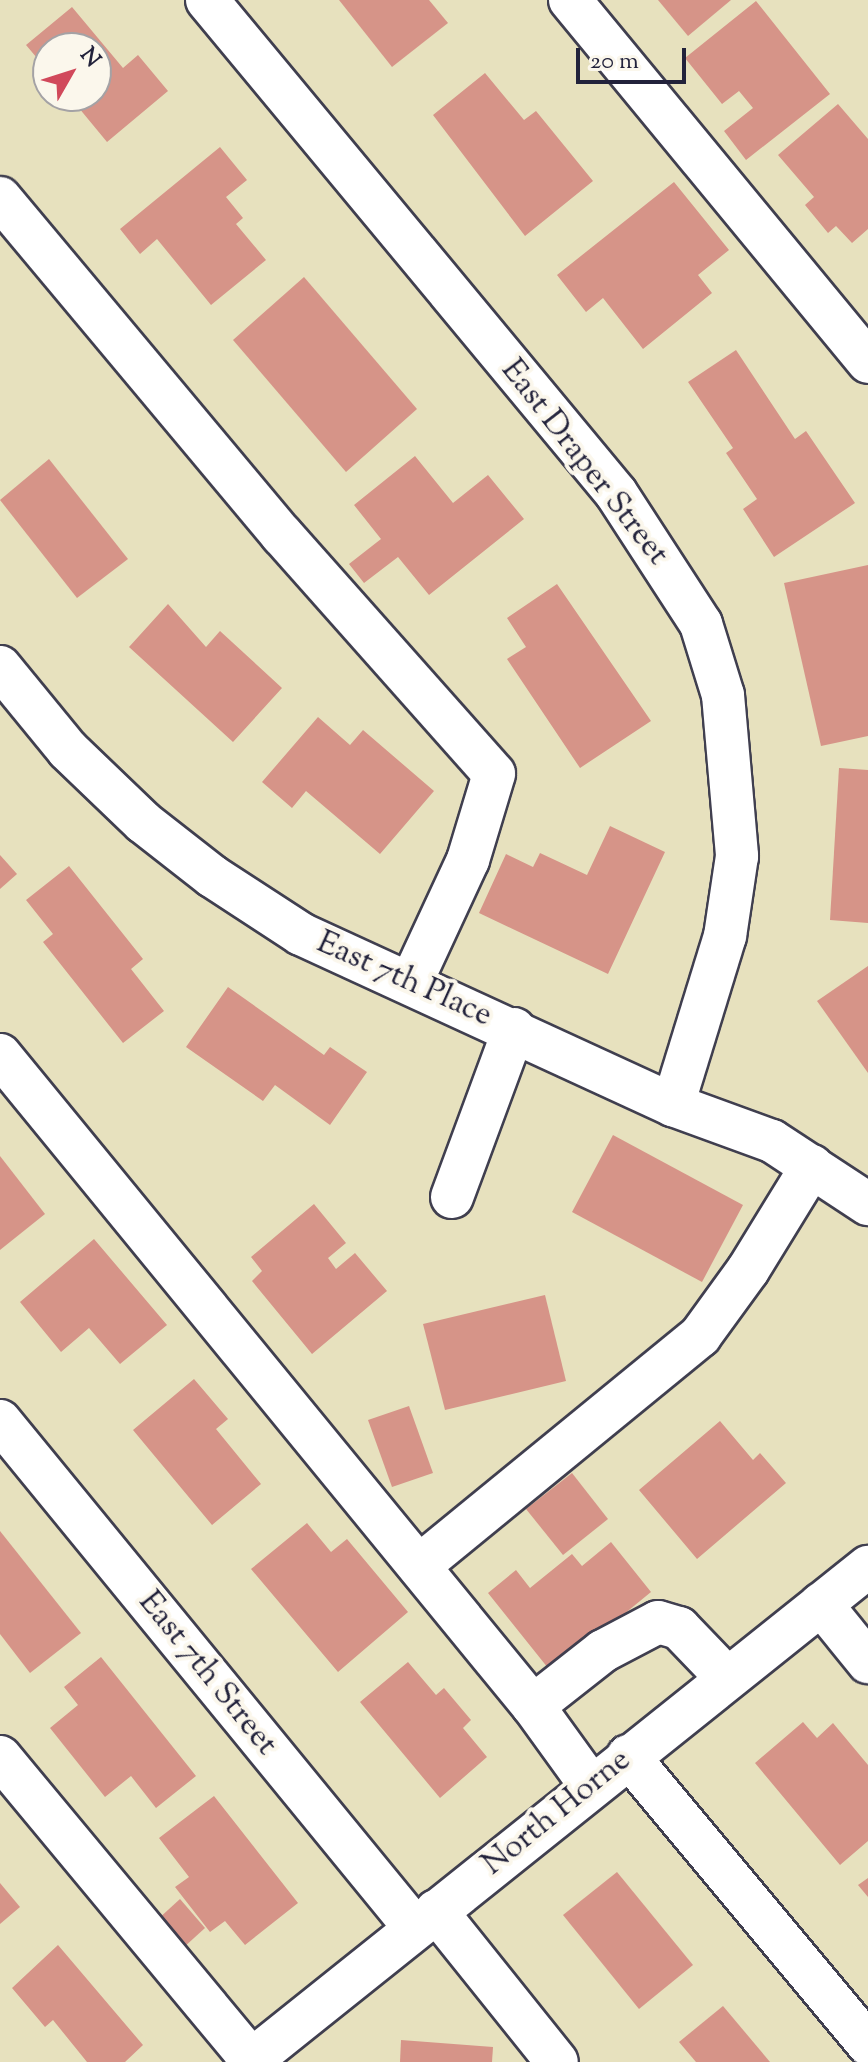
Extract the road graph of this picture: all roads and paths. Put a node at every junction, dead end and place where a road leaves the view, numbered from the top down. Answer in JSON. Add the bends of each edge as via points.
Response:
{"nodes":[{"id":1,"x":207,"y":0,"type":"edge"},
{"id":2,"x":570,"y":0,"type":"edge"},
{"id":3,"x":0,"y":198,"type":"edge"},
{"id":4,"x":868,"y":362,"type":"edge"},
{"id":5,"x":0,"y":667,"type":"edge"},
{"id":6,"x":411,"y":983,"type":"junction"},
{"id":7,"x":514,"y":1029,"type":"junction"},
{"id":8,"x":0,"y":1055,"type":"edge"},
{"id":9,"x":673,"y":1105,"type":"junction"},
{"id":10,"x":812,"y":1166,"type":"junction"},
{"id":11,"x":452,"y":1197,"type":"dead end"},
{"id":12,"x":868,"y":1204,"type":"edge"},
{"id":13,"x":0,"y":1421,"type":"edge"},
{"id":14,"x":419,"y":1566,"type":"junction"},
{"id":15,"x":868,"y":1567,"type":"edge"},
{"id":16,"x":821,"y":1604,"type":"junction"},
{"id":17,"x":868,"y":1662,"type":"edge"},
{"id":18,"x":727,"y":1678,"type":"junction"},
{"id":19,"x":533,"y":1706,"type":"junction"},
{"id":20,"x":628,"y":1756,"type":"junction"},
{"id":21,"x":0,"y":1757,"type":"edge"},
{"id":22,"x":591,"y":1786,"type":"junction"},
{"id":23,"x":425,"y":1919,"type":"junction"},
{"id":24,"x":868,"y":2044,"type":"edge"},
{"id":25,"x":262,"y":2058,"type":"edge"},
{"id":26,"x":547,"y":2058,"type":"edge"}],
"edges":[{"from":1,"to":9,"type":"street","name":"East Draper Street","via":[[616,493],[701,624],[723,695],[737,856],[725,936]]},
{"from":2,"to":4,"type":"street"},
{"from":3,"to":6,"type":"street","via":[[282,535],[494,774],[468,860]]},
{"from":5,"to":6,"type":"street","name":"East 7th Place","via":[[68,750],[143,822],[212,876],[301,934]]},
{"from":6,"to":7,"type":"street","name":"East 7th Place"},
{"from":7,"to":9,"type":"street","name":"East 7th Place"},
{"from":7,"to":11,"type":"street"},
{"from":8,"to":14,"type":"street"},
{"from":9,"to":10,"type":"street","name":"East 7th Place","via":[[772,1141]]},
{"from":10,"to":12,"type":"street","name":"East 7th Place"},
{"from":10,"to":14,"type":"street","via":[[700,1336]]},
{"from":13,"to":23,"type":"street","name":"East 7th Street"},
{"from":14,"to":19,"type":"street"},
{"from":15,"to":16,"type":"street","name":"North Horne"},
{"from":16,"to":17,"type":"street"},
{"from":16,"to":18,"type":"street","name":"North Horne"},
{"from":18,"to":19,"type":"street","via":[[679,1628],[658,1622],[603,1651]]},
{"from":18,"to":20,"type":"street","name":"North Horne"},
{"from":19,"to":22,"type":"street"},
{"from":20,"to":22,"type":"street","name":"North Horne"},
{"from":20,"to":24,"type":"street"},
{"from":21,"to":25,"type":"street"},
{"from":22,"to":23,"type":"street","name":"North Horne"},
{"from":23,"to":25,"type":"street","name":"North Horne"},
{"from":23,"to":26,"type":"street","name":"East 7th Street"}]}
